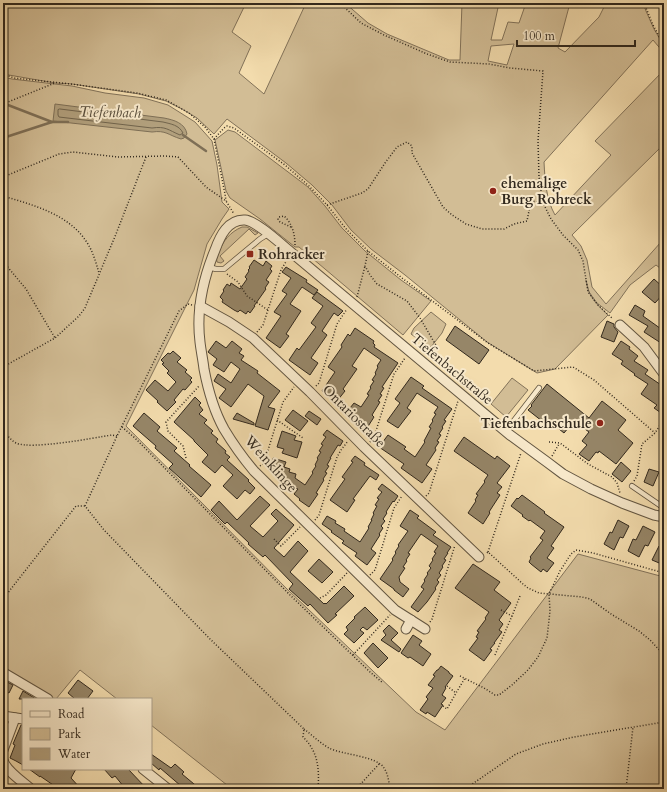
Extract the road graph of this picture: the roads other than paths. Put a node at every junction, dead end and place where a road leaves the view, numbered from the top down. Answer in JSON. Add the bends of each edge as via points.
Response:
{"nodes":[{"id":1,"x":238,"y":221,"type":"joint"},
{"id":2,"x":268,"y":234,"type":"junction"},
{"id":3,"x":208,"y":267,"type":"junction"},
{"id":4,"x":200,"y":306,"type":"junction"},
{"id":5,"x":620,"y":325,"type":"road end"},
{"id":6,"x":664,"y":374,"type":"edge"},
{"id":7,"x":538,"y":388,"type":"dead end"},
{"id":8,"x":506,"y":431,"type":"junction"},
{"id":9,"x":632,"y":486,"type":"road end"},
{"id":10,"x":664,"y":508,"type":"edge"},
{"id":11,"x":664,"y":517,"type":"edge"},
{"id":12,"x":479,"y":557,"type":"road end"},
{"id":13,"x":411,"y":620,"type":"junction"},
{"id":14,"x":406,"y":629,"type":"dead end"},
{"id":15,"x":425,"y":629,"type":"road end"},
{"id":16,"x":4,"y":673,"type":"edge"},
{"id":17,"x":46,"y":698,"type":"edge"},
{"id":18,"x":3,"y":716,"type":"edge"},
{"id":19,"x":19,"y":719,"type":"edge"},
{"id":20,"x":3,"y":750,"type":"edge"},
{"id":21,"x":3,"y":760,"type":"edge"},
{"id":22,"x":144,"y":770,"type":"edge"},
{"id":23,"x":31,"y":789,"type":"edge"},
{"id":24,"x":168,"y":789,"type":"edge"}],
"edges":[{"from":1,"to":2,"type":"street","name":"Tiefenbachstraße","via":[[250,221]]},
{"from":1,"to":3,"type":"street","name":"Weinklinge","via":[[226,228]]},
{"from":2,"to":3,"type":"lane","via":[[224,269]]},
{"from":2,"to":8,"type":"street","name":"Tiefenbachstraße"},
{"from":3,"to":4,"type":"street","name":"Weinklinge"},
{"from":4,"to":12,"type":"street","name":"Ontariostraße","via":[[253,338]]},
{"from":4,"to":13,"type":"street","name":"Weinklinge","via":[[199,341],[207,384],[223,428],[237,450],[254,471],[395,610]]},
{"from":5,"to":6,"type":"street","via":[[644,347]]},
{"from":7,"to":8,"type":"lane"},
{"from":8,"to":11,"type":"street","name":"Tiefenbachstraße","via":[[547,462],[591,489]]},
{"from":9,"to":10,"type":"lane"},
{"from":13,"to":14,"type":"street"},
{"from":13,"to":15,"type":"street","name":"Weinklinge"},
{"from":16,"to":17,"type":"street"},
{"from":18,"to":19,"type":"street"},
{"from":19,"to":20,"type":"street"},
{"from":21,"to":23,"type":"street","via":[[9,770]]},
{"from":22,"to":24,"type":"street"}]}
